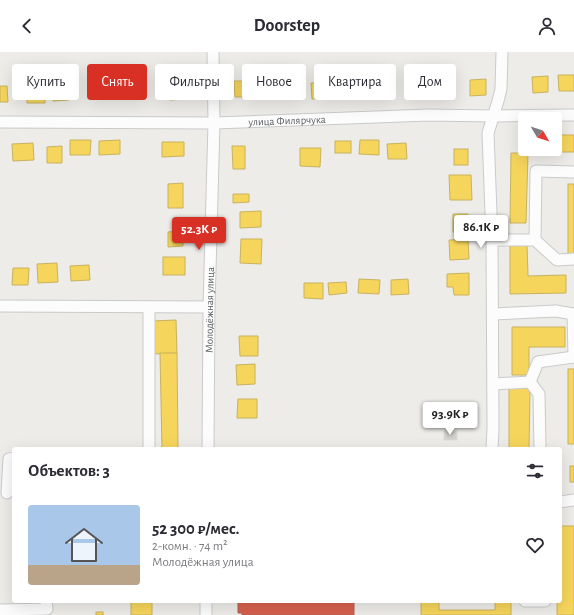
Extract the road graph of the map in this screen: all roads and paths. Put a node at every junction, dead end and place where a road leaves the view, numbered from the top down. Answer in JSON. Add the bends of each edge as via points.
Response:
{"nodes":[{"id":1,"x":213,"y":52,"type":"edge"},
{"id":2,"x":502,"y":52,"type":"edge"},
{"id":3,"x":574,"y":115,"type":"edge"},
{"id":4,"x":493,"y":116,"type":"junction"},
{"id":5,"x":0,"y":122,"type":"edge"},
{"id":6,"x":214,"y":123,"type":"junction"},
{"id":7,"x":574,"y":172,"type":"edge"},
{"id":8,"x":492,"y":240,"type":"junction"},
{"id":9,"x":535,"y":240,"type":"junction"},
{"id":10,"x":574,"y":259,"type":"edge"},
{"id":11,"x":0,"y":306,"type":"edge"},
{"id":12,"x":149,"y":307,"type":"junction"},
{"id":13,"x":209,"y":307,"type":"junction"},
{"id":14,"x":493,"y":314,"type":"junction"},
{"id":15,"x":573,"y":314,"type":"edge"},
{"id":16,"x":574,"y":357,"type":"edge"},
{"id":17,"x":530,"y":382,"type":"junction"},
{"id":18,"x":493,"y":384,"type":"junction"},
{"id":19,"x":150,"y":447,"type":"edge"},
{"id":20,"x":208,"y":447,"type":"edge"},
{"id":21,"x":492,"y":447,"type":"edge"},
{"id":22,"x":540,"y":447,"type":"edge"},
{"id":23,"x":12,"y":458,"type":"edge"},
{"id":24,"x":7,"y":493,"type":"edge"},
{"id":25,"x":574,"y":500,"type":"edge"},
{"id":26,"x":562,"y":502,"type":"edge"},
{"id":27,"x":46,"y":603,"type":"edge"},
{"id":28,"x":206,"y":603,"type":"edge"},
{"id":29,"x":0,"y":610,"type":"edge"},
{"id":30,"x":206,"y":615,"type":"edge"}],
"edges":[{"from":1,"to":6,"type":"street","name":"Молодёжная улица"},
{"from":2,"to":4,"type":"street","via":[[501,89]]},
{"from":3,"to":4,"type":"street","name":"улица Филярчука"},
{"from":4,"to":6,"type":"street","name":"улица Филярчука","via":[[429,115]]},
{"from":4,"to":8,"type":"street","via":[[488,133]]},
{"from":5,"to":6,"type":"street","name":"улица Филярчука"},
{"from":6,"to":13,"type":"street","name":"Молодёжная улица"},
{"from":7,"to":9,"type":"street","via":[[536,172]]},
{"from":8,"to":9,"type":"street"},
{"from":8,"to":14,"type":"street"},
{"from":9,"to":10,"type":"street","via":[[557,260]]},
{"from":11,"to":12,"type":"street"},
{"from":12,"to":13,"type":"street"},
{"from":12,"to":19,"type":"street"},
{"from":13,"to":20,"type":"street","name":"Молодёжная улица"},
{"from":14,"to":15,"type":"street","via":[[556,311]]},
{"from":14,"to":18,"type":"street"},
{"from":15,"to":16,"type":"street"},
{"from":16,"to":17,"type":"street","via":[[538,362]]},
{"from":17,"to":18,"type":"street"},
{"from":17,"to":22,"type":"street","via":[[539,394]]},
{"from":18,"to":21,"type":"street"},
{"from":23,"to":24,"type":"street","via":[[9,459]]},
{"from":25,"to":26,"type":"street"},
{"from":27,"to":29,"type":"street","via":[[46,609]]},
{"from":28,"to":30,"type":"street"}]}
